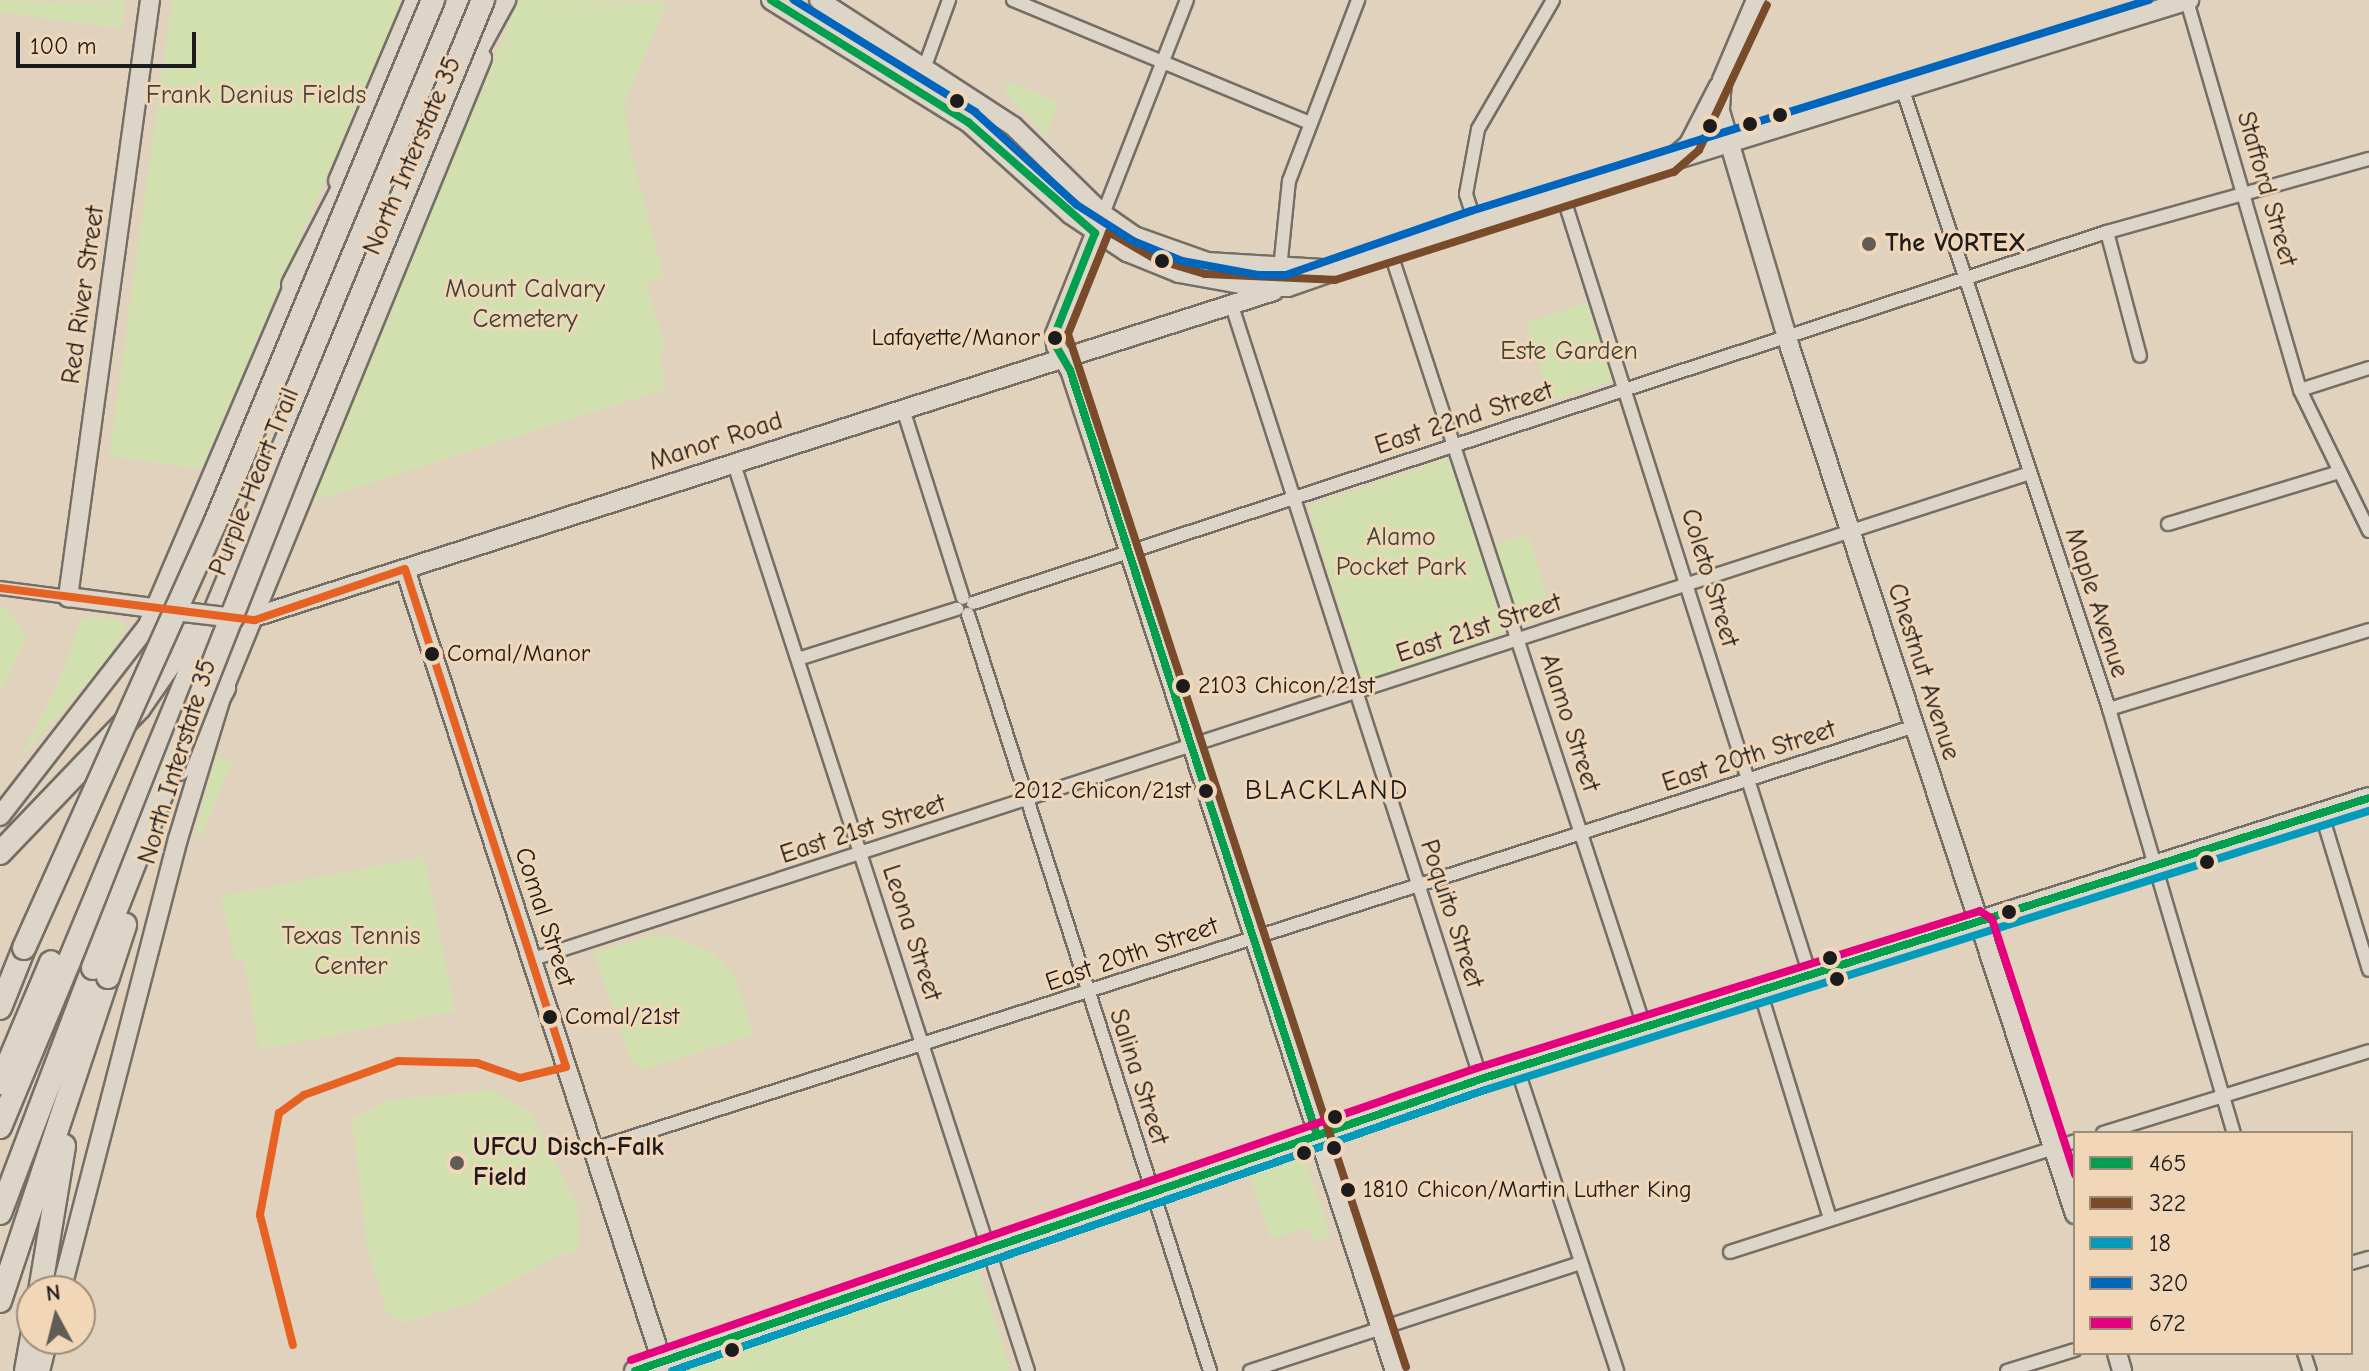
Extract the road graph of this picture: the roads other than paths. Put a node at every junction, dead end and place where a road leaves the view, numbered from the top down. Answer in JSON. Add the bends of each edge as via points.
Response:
{"nodes":[{"id":1,"x":150,"y":0,"type":"edge"},
{"id":2,"x":415,"y":0,"type":"edge"},
{"id":3,"x":433,"y":0,"type":"edge"},
{"id":4,"x":442,"y":0,"type":"edge"},
{"id":5,"x":452,"y":0,"type":"edge"},
{"id":6,"x":470,"y":0,"type":"edge"},
{"id":7,"x":483,"y":0,"type":"edge"},
{"id":8,"x":505,"y":0,"type":"edge"},
{"id":9,"x":771,"y":0,"type":"edge"},
{"id":10,"x":819,"y":0,"type":"edge"},
{"id":11,"x":829,"y":0,"type":"edge"},
{"id":12,"x":949,"y":0,"type":"edge"},
{"id":13,"x":1013,"y":0,"type":"edge"},
{"id":14,"x":1187,"y":0,"type":"edge"},
{"id":15,"x":1358,"y":0,"type":"edge"},
{"id":16,"x":1553,"y":0,"type":"edge"},
{"id":17,"x":1756,"y":0,"type":"edge"},
{"id":18,"x":2188,"y":0,"type":"edge"},
{"id":19,"x":852,"y":19,"type":"junction"},
{"id":20,"x":1162,"y":65,"type":"junction"},
{"id":21,"x":925,"y":66,"type":"junction"},
{"id":22,"x":1722,"y":80,"type":"junction"},
{"id":23,"x":917,"y":88,"type":"junction"},
{"id":24,"x":1903,"y":90,"type":"junction"},
{"id":25,"x":1310,"y":123,"type":"junction"},
{"id":26,"x":1728,"y":143,"type":"junction"},
{"id":27,"x":2369,"y":159,"type":"edge"},
{"id":28,"x":1669,"y":161,"type":"junction"},
{"id":29,"x":1563,"y":196,"type":"junction"},
{"id":30,"x":2244,"y":197,"type":"junction"},
{"id":31,"x":384,"y":203,"type":"junction"},
{"id":32,"x":1103,"y":214,"type":"junction"},
{"id":33,"x":1475,"y":222,"type":"junction"},
{"id":34,"x":2107,"y":232,"type":"junction"},
{"id":35,"x":1095,"y":233,"type":"junction"},
{"id":36,"x":1390,"y":251,"type":"junction"},
{"id":37,"x":1284,"y":278,"type":"junction"},
{"id":38,"x":1966,"y":279,"type":"junction"},
{"id":39,"x":293,"y":285,"type":"junction"},
{"id":40,"x":1232,"y":306,"type":"junction"},
{"id":41,"x":1787,"y":340,"type":"junction"},
{"id":42,"x":2140,"y":356,"type":"dead end"},
{"id":43,"x":1062,"y":357,"type":"junction"},
{"id":44,"x":2369,"y":368,"type":"edge"},
{"id":45,"x":1628,"y":390,"type":"junction"},
{"id":46,"x":2300,"y":390,"type":"junction"},
{"id":47,"x":903,"y":409,"type":"junction"},
{"id":48,"x":1452,"y":445,"type":"junction"},
{"id":49,"x":734,"y":464,"type":"junction"},
{"id":50,"x":2339,"y":472,"type":"junction"},
{"id":51,"x":2030,"y":473,"type":"junction"},
{"id":52,"x":1297,"y":495,"type":"junction"},
{"id":53,"x":2168,"y":524,"type":"dead end"},
{"id":54,"x":2369,"y":531,"type":"edge"},
{"id":55,"x":1851,"y":532,"type":"junction"},
{"id":56,"x":1130,"y":553,"type":"junction"},
{"id":57,"x":405,"y":569,"type":"junction"},
{"id":58,"x":1688,"y":584,"type":"junction"},
{"id":59,"x":0,"y":588,"type":"edge"},
{"id":60,"x":68,"y":597,"type":"junction"},
{"id":61,"x":965,"y":606,"type":"junction"},
{"id":62,"x":166,"y":610,"type":"junction"},
{"id":63,"x":255,"y":620,"type":"junction"},
{"id":64,"x":2369,"y":630,"type":"edge"},
{"id":65,"x":192,"y":632,"type":"junction"},
{"id":66,"x":1520,"y":640,"type":"junction"},
{"id":67,"x":798,"y":659,"type":"junction"},
{"id":68,"x":214,"y":686,"type":"junction"},
{"id":69,"x":1357,"y":692,"type":"junction"},
{"id":70,"x":2109,"y":709,"type":"junction"},
{"id":71,"x":1912,"y":727,"type":"junction"},
{"id":72,"x":1192,"y":747,"type":"junction"},
{"id":73,"x":1748,"y":780,"type":"junction"},
{"id":74,"x":2369,"y":798,"type":"edge"},
{"id":75,"x":1027,"y":801,"type":"junction"},
{"id":76,"x":2321,"y":812,"type":"junction"},
{"id":77,"x":0,"y":816,"type":"edge"},
{"id":78,"x":1582,"y":833,"type":"junction"},
{"id":79,"x":862,"y":852,"type":"junction"},
{"id":80,"x":0,"y":853,"type":"edge"},
{"id":81,"x":2154,"y":865,"type":"junction"},
{"id":82,"x":1419,"y":885,"type":"junction"},
{"id":83,"x":1981,"y":923,"type":"junction"},
{"id":84,"x":1253,"y":937,"type":"junction"},
{"id":85,"x":530,"y":960,"type":"junction"},
{"id":86,"x":2369,"y":970,"type":"edge"},
{"id":87,"x":101,"y":973,"type":"junction"},
{"id":88,"x":1810,"y":975,"type":"junction"},
{"id":89,"x":1760,"y":991,"type":"junction"},
{"id":90,"x":1087,"y":994,"type":"junction"},
{"id":91,"x":0,"y":1008,"type":"edge"},
{"id":92,"x":1644,"y":1026,"type":"junction"},
{"id":93,"x":38,"y":1035,"type":"junction"},
{"id":94,"x":924,"y":1047,"type":"junction"},
{"id":95,"x":2369,"y":1051,"type":"edge"},
{"id":96,"x":1517,"y":1068,"type":"junction"},
{"id":97,"x":77,"y":1074,"type":"junction"},
{"id":98,"x":1481,"y":1079,"type":"junction"},
{"id":99,"x":0,"y":1083,"type":"edge"},
{"id":100,"x":2224,"y":1097,"type":"junction"},
{"id":101,"x":0,"y":1127,"type":"edge"},
{"id":102,"x":2110,"y":1131,"type":"edge"},
{"id":103,"x":2233,"y":1131,"type":"edge"},
{"id":104,"x":1317,"y":1135,"type":"junction"},
{"id":105,"x":2073,"y":1142,"type":"edge"},
{"id":106,"x":2055,"y":1147,"type":"junction"},
{"id":107,"x":594,"y":1149,"type":"junction"},
{"id":108,"x":1153,"y":1190,"type":"junction"},
{"id":109,"x":2073,"y":1207,"type":"edge"},
{"id":110,"x":0,"y":1213,"type":"edge"},
{"id":111,"x":1830,"y":1218,"type":"junction"},
{"id":112,"x":988,"y":1250,"type":"junction"},
{"id":113,"x":1730,"y":1252,"type":"dead end"},
{"id":114,"x":1581,"y":1263,"type":"junction"},
{"id":115,"x":43,"y":1275,"type":"edge"},
{"id":116,"x":65,"y":1275,"type":"edge"},
{"id":117,"x":0,"y":1301,"type":"edge"},
{"id":118,"x":1382,"y":1330,"type":"junction"},
{"id":119,"x":2073,"y":1351,"type":"edge"},
{"id":120,"x":664,"y":1367,"type":"edge"},
{"id":121,"x":635,"y":1371,"type":"edge"},
{"id":122,"x":1028,"y":1371,"type":"edge"},
{"id":123,"x":1210,"y":1371,"type":"edge"},
{"id":124,"x":1250,"y":1371,"type":"edge"},
{"id":125,"x":1395,"y":1371,"type":"edge"},
{"id":126,"x":1617,"y":1371,"type":"edge"},
{"id":127,"x":2007,"y":1371,"type":"edge"}],
"edges":[{"from":1,"to":60,"type":"main road","name":"Red River Street"},
{"from":2,"to":39,"type":"main road"},
{"from":3,"to":91,"type":"highway","name":"Purple Heart Trail","bridge":true,"via":[[215,523]]},
{"from":4,"to":39,"type":"highway"},
{"from":5,"to":65,"type":"highway","name":"Purple Heart Trail"},
{"from":6,"to":31,"type":"highway","name":"Purple Heart Trail"},
{"from":7,"to":68,"type":"highway","name":"Purple Heart Trail","bridge":true},
{"from":8,"to":31,"type":"highway"},
{"from":8,"to":63,"type":"main road","name":"North Interstate 35","via":[[309,472]]},
{"from":9,"to":23,"type":"main road"},
{"from":10,"to":19,"type":"main road"},
{"from":11,"to":19,"type":"main road"},
{"from":12,"to":21,"type":"street"},
{"from":13,"to":20,"type":"street"},
{"from":14,"to":20,"type":"street"},
{"from":15,"to":25,"type":"street"},
{"from":16,"to":33,"type":"street","via":[[1478,129],[1466,194]]},
{"from":17,"to":22,"type":"main road"},
{"from":18,"to":24,"type":"main road"},
{"from":18,"to":30,"type":"street","name":"Stafford Street"},
{"from":19,"to":21,"type":"main road"},
{"from":20,"to":25,"type":"street"},
{"from":20,"to":32,"type":"street"},
{"from":21,"to":23,"type":"street"},
{"from":21,"to":32,"type":"main road","via":[[1013,126]]},
{"from":22,"to":26,"type":"main road","name":"Chestnut Avenue","via":[[1720,111]]},
{"from":22,"to":28,"type":"main road","via":[[1689,144]]},
{"from":23,"to":35,"type":"main road","via":[[998,146]]},
{"from":24,"to":26,"type":"main road"},
{"from":24,"to":38,"type":"street","name":"Maple Avenue"},
{"from":25,"to":37,"type":"street","via":[[1282,217]]},
{"from":26,"to":28,"type":"main road"},
{"from":26,"to":41,"type":"main road","name":"Chestnut Avenue"},
{"from":27,"to":30,"type":"street","name":"East 22nd Street"},
{"from":28,"to":29,"type":"main road"},
{"from":29,"to":33,"type":"main road"},
{"from":29,"to":45,"type":"street","name":"Coleto Street"},
{"from":30,"to":34,"type":"street","name":"East 22nd Street"},
{"from":30,"to":46,"type":"street","name":"Stafford Street"},
{"from":31,"to":93,"type":"highway","name":"Purple Heart Trail"},
{"from":32,"to":35,"type":"main road"},
{"from":32,"to":37,"type":"main road","via":[[1134,236],[1182,256]]},
{"from":33,"to":36,"type":"main road"},
{"from":34,"to":38,"type":"street","name":"East 22nd Street"},
{"from":34,"to":42,"type":"street"},
{"from":35,"to":37,"type":"main road","via":[[1179,273],[1233,284]]},
{"from":35,"to":43,"type":"main road","via":[[1055,334]]},
{"from":36,"to":37,"type":"main road"},
{"from":36,"to":48,"type":"street","name":"Alamo Street"},
{"from":37,"to":40,"type":"main road","name":"Manor Road"},
{"from":38,"to":41,"type":"street","name":"East 22nd Street"},
{"from":38,"to":51,"type":"street","name":"Maple Avenue"},
{"from":39,"to":62,"type":"main road"},
{"from":40,"to":43,"type":"main road","name":"Manor Road"},
{"from":40,"to":52,"type":"street","name":"Poquito Street"},
{"from":41,"to":45,"type":"street","name":"East 22nd Street"},
{"from":41,"to":55,"type":"main road","name":"Chestnut Avenue"},
{"from":43,"to":47,"type":"main road","name":"Manor Road"},
{"from":43,"to":56,"type":"main road"},
{"from":44,"to":46,"type":"street"},
{"from":45,"to":48,"type":"street","name":"East 22nd Street"},
{"from":45,"to":58,"type":"street","name":"Coleto Street"},
{"from":46,"to":50,"type":"street","name":"Stafford Street"},
{"from":47,"to":49,"type":"main road","name":"Manor Road"},
{"from":47,"to":61,"type":"street","name":"Salina Street"},
{"from":48,"to":52,"type":"street","name":"East 22nd Street"},
{"from":48,"to":66,"type":"street","name":"Alamo Street"},
{"from":49,"to":57,"type":"main road","name":"Manor Road"},
{"from":49,"to":67,"type":"street","name":"Leona Street"},
{"from":50,"to":53,"type":"street"},
{"from":50,"to":54,"type":"street","name":"Stafford Street"},
{"from":51,"to":55,"type":"street","name":"East 21st Street"},
{"from":51,"to":70,"type":"street","name":"Maple Avenue"},
{"from":52,"to":56,"type":"street","name":"East 22nd Street"},
{"from":52,"to":69,"type":"street","name":"Poquito Street"},
{"from":55,"to":58,"type":"street","name":"East 21st Street"},
{"from":55,"to":71,"type":"main road","name":"Chestnut Avenue"},
{"from":56,"to":61,"type":"street","name":"East 22nd Street"},
{"from":56,"to":72,"type":"main road"},
{"from":57,"to":63,"type":"main road","name":"Manor Road"},
{"from":57,"to":85,"type":"main road","name":"Comal Street"},
{"from":58,"to":66,"type":"street","name":"East 21st Street"},
{"from":58,"to":73,"type":"street","name":"Coleto Street"},
{"from":59,"to":60,"type":"street"},
{"from":60,"to":62,"type":"main road","name":"Manor Road"},
{"from":61,"to":67,"type":"street","name":"East 22nd Street"},
{"from":61,"to":75,"type":"street","name":"Salina Street"},
{"from":62,"to":63,"type":"main road","name":"Manor Road","bridge":true},
{"from":62,"to":77,"type":"main road"},
{"from":63,"to":68,"type":"main road","name":"North Interstate 35"},
{"from":64,"to":70,"type":"street"},
{"from":65,"to":80,"type":"highway","via":[[139,708]]},
{"from":65,"to":99,"type":"highway","name":"Purple Heart Trail"},
{"from":66,"to":69,"type":"street","name":"East 21st Street"},
{"from":66,"to":78,"type":"street","name":"Alamo Street"},
{"from":67,"to":79,"type":"street","name":"Leona Street"},
{"from":68,"to":87,"type":"highway","bridge":true},
{"from":68,"to":93,"type":"highway"},
{"from":68,"to":116,"type":"main road","name":"North Interstate 35"},
{"from":69,"to":72,"type":"street","name":"East 21st Street"},
{"from":69,"to":82,"type":"street","name":"Poquito Street"},
{"from":70,"to":81,"type":"street","name":"Maple Avenue"},
{"from":71,"to":73,"type":"street","name":"East 20th Street"},
{"from":71,"to":83,"type":"main road","name":"Chestnut Avenue"},
{"from":72,"to":75,"type":"street","name":"East 21st Street"},
{"from":72,"to":84,"type":"main road"},
{"from":73,"to":78,"type":"street","name":"East 20th Street"},
{"from":73,"to":88,"type":"street","name":"Coleto Street"},
{"from":74,"to":76,"type":"main road"},
{"from":75,"to":79,"type":"street","name":"East 21st Street"},
{"from":75,"to":90,"type":"street","name":"Salina Street"},
{"from":76,"to":81,"type":"main road"},
{"from":76,"to":86,"type":"street"},
{"from":78,"to":82,"type":"street","name":"East 20th Street"},
{"from":78,"to":92,"type":"street","name":"Alamo Street"},
{"from":79,"to":85,"type":"street","name":"East 21st Street"},
{"from":79,"to":94,"type":"street","name":"Leona Street"},
{"from":81,"to":83,"type":"main road"},
{"from":81,"to":100,"type":"street","name":"Maple Avenue"},
{"from":82,"to":84,"type":"street","name":"East 20th Street"},
{"from":82,"to":98,"type":"street","name":"Poquito Street"},
{"from":83,"to":88,"type":"main road"},
{"from":83,"to":106,"type":"main road","name":"Chestnut Avenue"},
{"from":84,"to":90,"type":"street","name":"East 20th Street"},
{"from":84,"to":104,"type":"main road"},
{"from":85,"to":107,"type":"main road","name":"Comal Street"},
{"from":87,"to":97,"type":"highway"},
{"from":87,"to":110,"type":"highway"},
{"from":88,"to":89,"type":"main road"},
{"from":89,"to":92,"type":"main road"},
{"from":89,"to":111,"type":"street"},
{"from":90,"to":94,"type":"street","name":"East 20th Street"},
{"from":90,"to":108,"type":"street","name":"Salina Street"},
{"from":92,"to":96,"type":"main road"},
{"from":93,"to":101,"type":"highway","name":"Purple Heart Trail"},
{"from":94,"to":107,"type":"street","name":"East 20th Street"},
{"from":94,"to":112,"type":"street","name":"Leona Street"},
{"from":95,"to":100,"type":"street"},
{"from":96,"to":98,"type":"main road"},
{"from":96,"to":114,"type":"street"},
{"from":97,"to":115,"type":"highway"},
{"from":97,"to":117,"type":"highway"},
{"from":98,"to":104,"type":"main road"},
{"from":100,"to":102,"type":"street"},
{"from":100,"to":103,"type":"street","name":"Maple Avenue"},
{"from":104,"to":108,"type":"main road"},
{"from":104,"to":118,"type":"main road"},
{"from":105,"to":106,"type":"street"},
{"from":106,"to":109,"type":"main road","name":"Chestnut Avenue"},
{"from":106,"to":111,"type":"street"},
{"from":107,"to":120,"type":"main road","name":"Comal Street"},
{"from":108,"to":112,"type":"main road"},
{"from":108,"to":123,"type":"street","name":"Salina Street"},
{"from":111,"to":113,"type":"street"},
{"from":112,"to":120,"type":"main road"},
{"from":112,"to":122,"type":"street","name":"Leona Street"},
{"from":114,"to":118,"type":"street"},
{"from":114,"to":126,"type":"street"},
{"from":118,"to":124,"type":"street"},
{"from":118,"to":125,"type":"main road"},
{"from":119,"to":127,"type":"street"},
{"from":120,"to":121,"type":"main road"}]}
